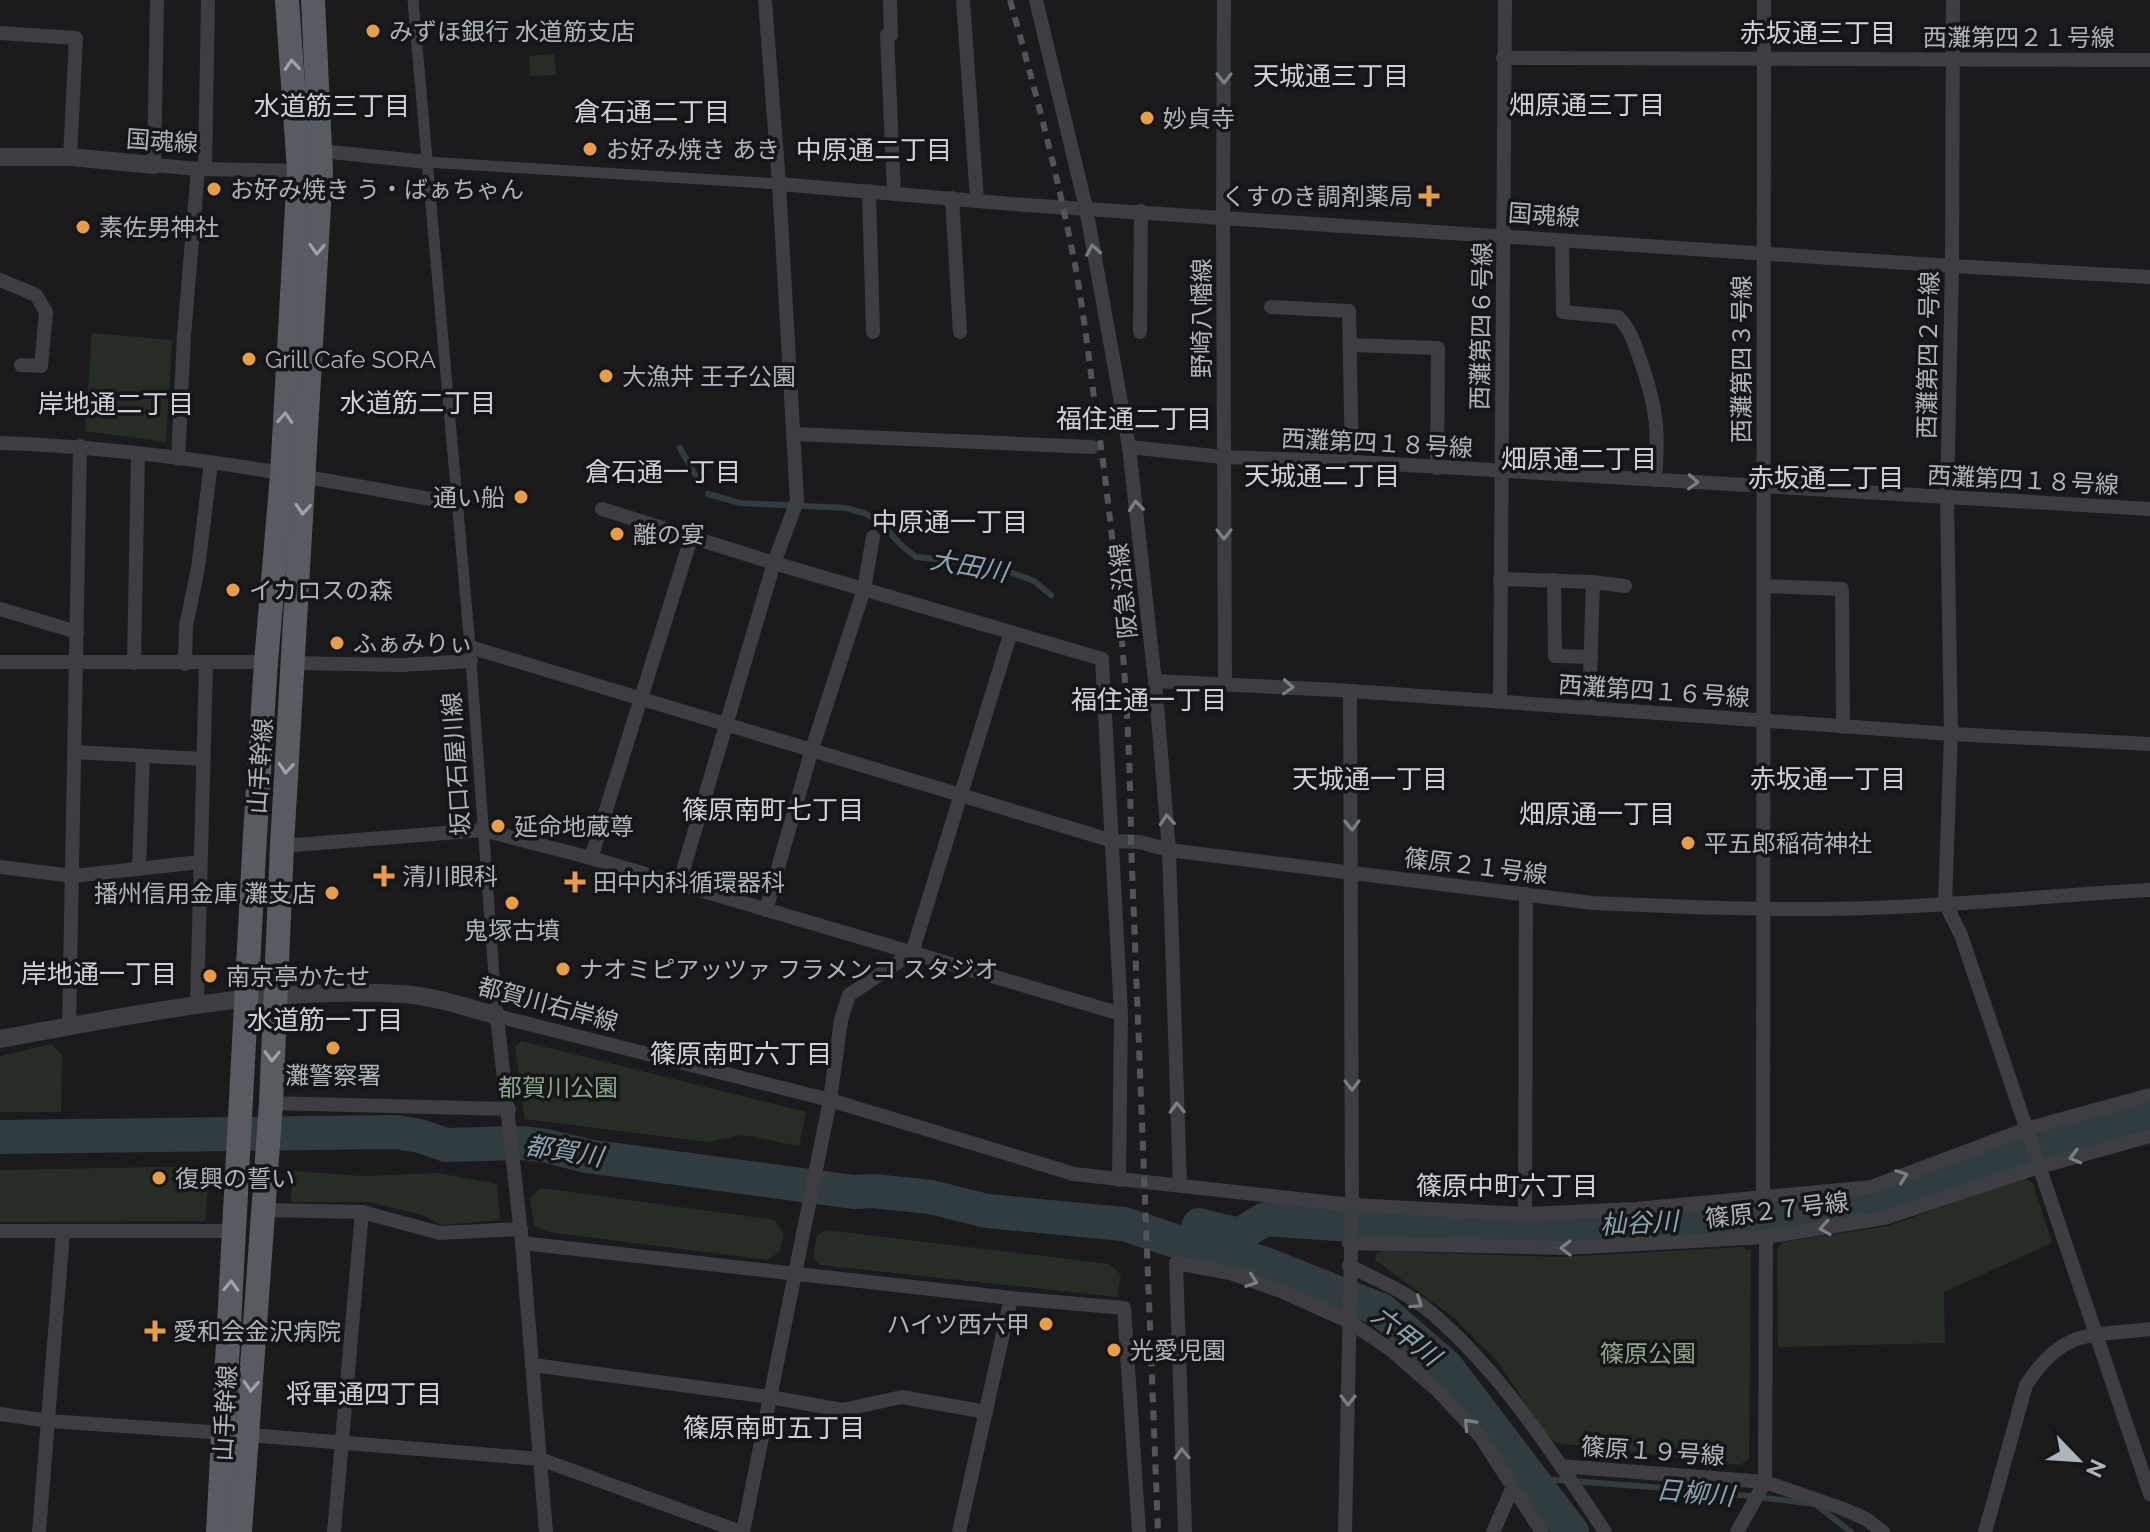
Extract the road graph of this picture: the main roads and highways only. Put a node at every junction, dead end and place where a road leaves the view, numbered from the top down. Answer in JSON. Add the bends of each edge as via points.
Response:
{"nodes":[{"id":1,"x":287,"y":0,"type":"edge"},
{"id":2,"x":313,"y":0,"type":"edge"},
{"id":3,"x":314,"y":164,"type":"junction"},
{"id":4,"x":294,"y":476,"type":"junction"},
{"id":5,"x":236,"y":1434,"type":"junction"},
{"id":6,"x":218,"y":1532,"type":"edge"},
{"id":7,"x":240,"y":1532,"type":"edge"}],
"edges":[{"from":3,"to":1,"type":"main road","name":"山手幹線","one_way":true},
{"from":2,"to":3,"type":"main road","name":"山手幹線"},
{"from":3,"to":4,"type":"main road","name":"山手幹線"},
{"from":4,"to":5,"type":"main road","name":"山手幹線","one_way":true,"via":[[293,663],[271,1103]]},
{"from":5,"to":4,"type":"main road","name":"山手幹線","one_way":true,"via":[[233,1231],[266,662]]},
{"from":5,"to":6,"type":"main road","name":"山手幹線"},
{"from":5,"to":7,"type":"main road","name":"山手幹線"}]}
